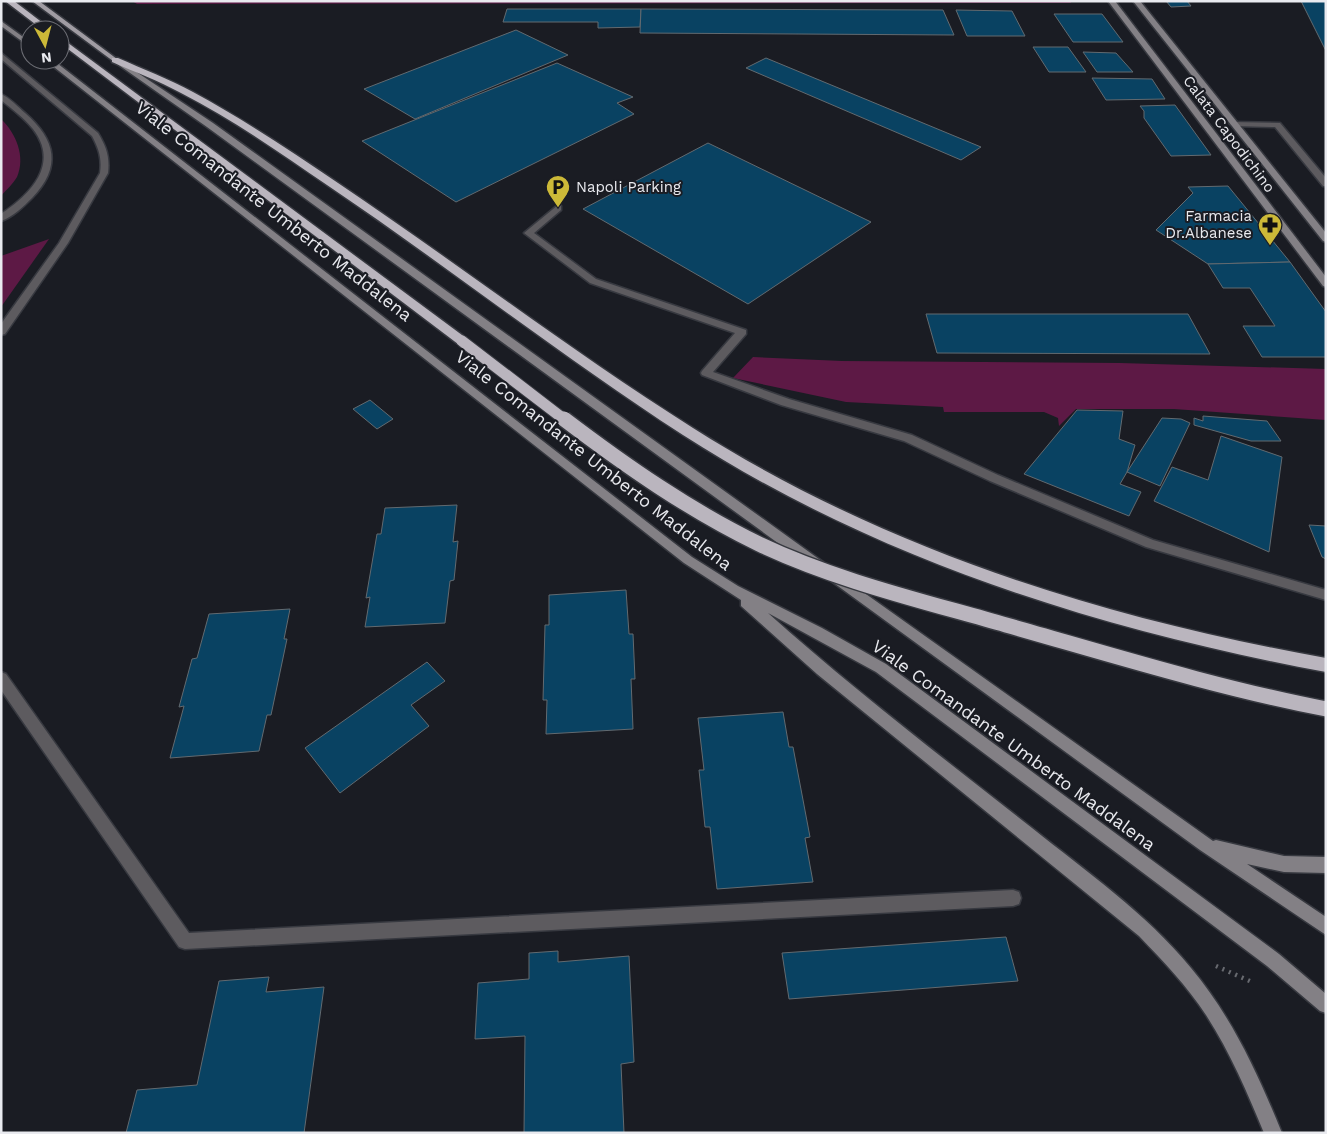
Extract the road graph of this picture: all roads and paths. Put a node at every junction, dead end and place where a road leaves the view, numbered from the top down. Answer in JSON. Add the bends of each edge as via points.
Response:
{"nodes":[{"id":1,"x":9,"y":1,"type":"edge"},
{"id":2,"x":36,"y":1,"type":"edge"},
{"id":3,"x":1111,"y":1,"type":"edge"},
{"id":4,"x":1136,"y":1,"type":"edge"},
{"id":5,"x":35,"y":20,"type":"edge"},
{"id":6,"x":1,"y":23,"type":"edge"},
{"id":7,"x":20,"y":37,"type":"edge"},
{"id":8,"x":70,"y":47,"type":"edge"},
{"id":9,"x":1,"y":55,"type":"edge"},
{"id":10,"x":115,"y":60,"type":"junction"},
{"id":11,"x":62,"y":70,"type":"edge"},
{"id":12,"x":1,"y":96,"type":"edge"},
{"id":13,"x":1234,"y":124,"type":"junction"},
{"id":14,"x":1326,"y":184,"type":"edge"},
{"id":15,"x":558,"y":208,"type":"dead end"},
{"id":16,"x":1,"y":218,"type":"edge"},
{"id":17,"x":1326,"y":239,"type":"edge"},
{"id":18,"x":1326,"y":284,"type":"edge"},
{"id":19,"x":1,"y":332,"type":"edge"},
{"id":20,"x":733,"y":590,"type":"junction"},
{"id":21,"x":1326,"y":595,"type":"edge"},
{"id":22,"x":1326,"y":665,"type":"edge"},
{"id":23,"x":1,"y":678,"type":"edge"},
{"id":24,"x":1326,"y":709,"type":"edge"},
{"id":25,"x":1205,"y":845,"type":"junction"},
{"id":26,"x":1326,"y":866,"type":"edge"},
{"id":27,"x":1013,"y":898,"type":"dead end"},
{"id":28,"x":1326,"y":927,"type":"edge"},
{"id":29,"x":1208,"y":962,"type":"dead end"},
{"id":30,"x":1262,"y":987,"type":"dead end"},
{"id":31,"x":1326,"y":1005,"type":"edge"},
{"id":32,"x":1273,"y":1133,"type":"edge"}],
"edges":[{"from":1,"to":5,"type":"highway"},
{"from":2,"to":10,"type":"main road","name":"Viale Comandante Umberto Maddalena"},
{"from":3,"to":18,"type":"main road","name":"Calata Capodichino"},
{"from":4,"to":13,"type":"main road","name":"Calata Capodichino"},
{"from":6,"to":7,"type":"main road"},
{"from":8,"to":24,"type":"highway","bridge":true,"via":[[626,465],[728,529],[779,553],[841,576],[1071,644]]},
{"from":9,"to":19,"type":"lane","via":[[96,135],[106,160],[104,173],[63,243]]},
{"from":10,"to":22,"type":"highway","via":[[190,94],[245,127],[362,203],[689,432],[797,496],[937,557],[1078,607],[1279,657]]},
{"from":10,"to":25,"type":"main road","name":"Viale Comandante Umberto Maddalena","via":[[218,131]]},
{"from":11,"to":20,"type":"main road","name":"Viale Comandante Umberto Maddalena","via":[[680,554]]},
{"from":12,"to":16,"type":"lane","via":[[37,128],[48,147],[49,164],[32,194]]},
{"from":13,"to":14,"type":"lane","via":[[1277,125]]},
{"from":13,"to":17,"type":"main road","name":"Calata Capodichino"},
{"from":15,"to":21,"type":"lane","via":[[528,233],[593,281],[742,332],[706,373],[785,402],[908,438],[1150,544]]},
{"from":20,"to":31,"type":"main road","name":"Viale Comandante Umberto Maddalena","via":[[881,668],[1273,960]]},
{"from":20,"to":32,"type":"main road","via":[[822,670],[1145,930],[1185,972],[1212,1010],[1244,1065]]},
{"from":23,"to":27,"type":"lane","via":[[185,941]]},
{"from":25,"to":26,"type":"main road","via":[[1279,864]]},
{"from":25,"to":28,"type":"main road","name":"Viale Comandante Umberto Maddalena"},
{"from":29,"to":30,"type":"path"}]}
